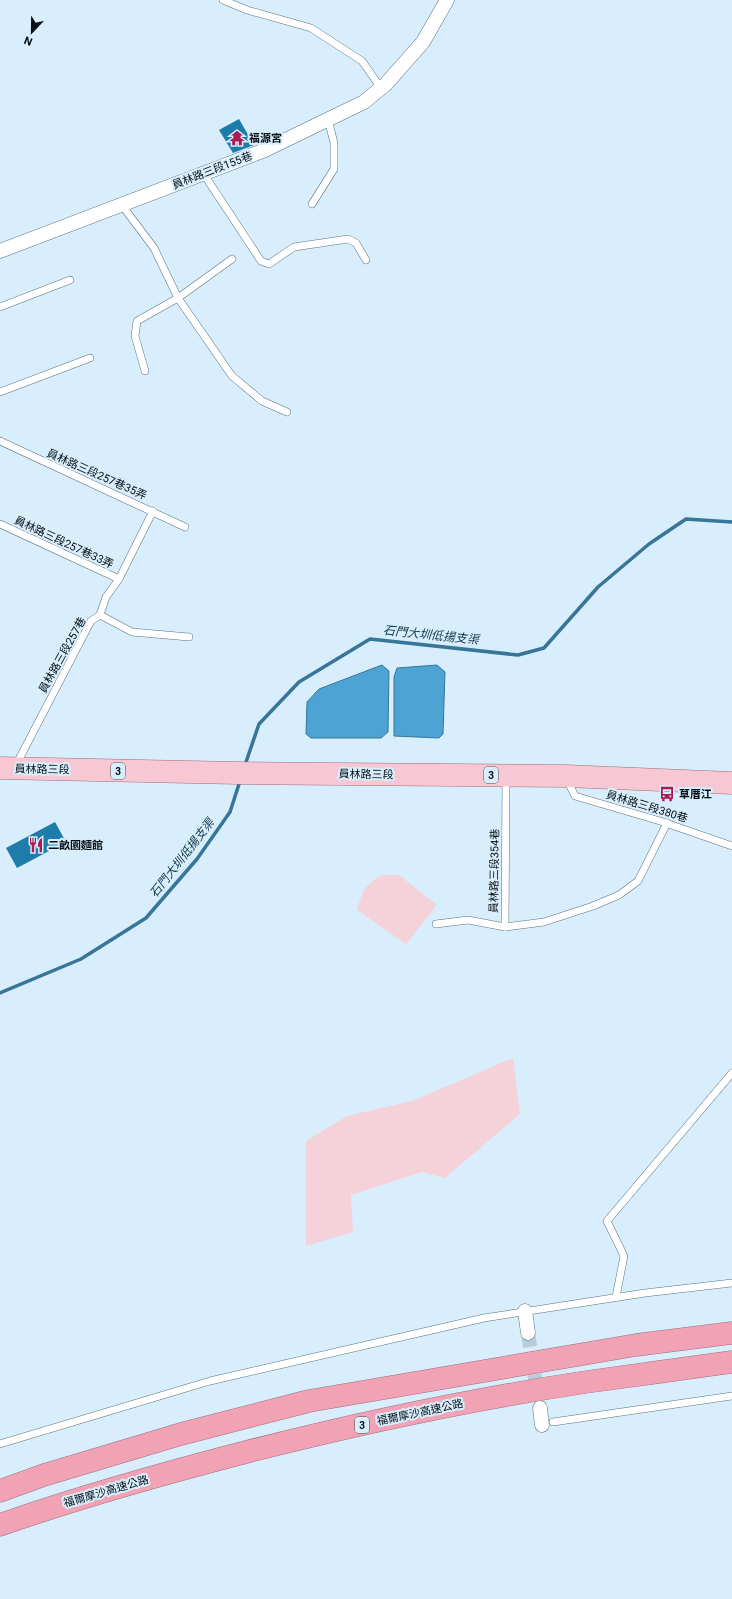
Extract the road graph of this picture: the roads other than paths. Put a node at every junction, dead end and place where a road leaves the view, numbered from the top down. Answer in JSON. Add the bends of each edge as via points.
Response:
{"nodes":[{"id":1,"x":223,"y":0,"type":"edge"},
{"id":2,"x":447,"y":0,"type":"edge"},
{"id":3,"x":381,"y":88,"type":"junction"},
{"id":4,"x":328,"y":120,"type":"junction"},
{"id":5,"x":203,"y":173,"type":"junction"},
{"id":6,"x":121,"y":204,"type":"junction"},
{"id":7,"x":312,"y":204,"type":"dead end"},
{"id":8,"x":0,"y":251,"type":"edge"},
{"id":9,"x":232,"y":259,"type":"dead end"},
{"id":10,"x":366,"y":260,"type":"dead end"},
{"id":11,"x":70,"y":280,"type":"dead end"},
{"id":12,"x":178,"y":298,"type":"junction"},
{"id":13,"x":0,"y":307,"type":"edge"},
{"id":14,"x":90,"y":358,"type":"dead end"},
{"id":15,"x":145,"y":371,"type":"dead end"},
{"id":16,"x":0,"y":392,"type":"edge"},
{"id":17,"x":286,"y":412,"type":"dead end"},
{"id":18,"x":0,"y":441,"type":"edge"},
{"id":19,"x":153,"y":511,"type":"junction"},
{"id":20,"x":0,"y":524,"type":"edge"},
{"id":21,"x":185,"y":527,"type":"dead end"},
{"id":22,"x":119,"y":579,"type":"junction"},
{"id":23,"x":100,"y":615,"type":"junction"},
{"id":24,"x":189,"y":638,"type":"dead end"},
{"id":25,"x":7,"y":768,"type":"edge"},
{"id":26,"x":506,"y":776,"type":"junction"},
{"id":27,"x":566,"y":776,"type":"junction"},
{"id":28,"x":732,"y":783,"type":"edge"},
{"id":29,"x":667,"y":823,"type":"junction"},
{"id":30,"x":732,"y":846,"type":"edge"},
{"id":31,"x":436,"y":924,"type":"dead end"},
{"id":32,"x":505,"y":927,"type":"junction"},
{"id":33,"x":732,"y":1073,"type":"edge"},
{"id":34,"x":732,"y":1282,"type":"edge"},
{"id":35,"x":616,"y":1297,"type":"junction"},
{"id":36,"x":525,"y":1311,"type":"junction"},
{"id":37,"x":528,"y":1333,"type":"tunnel mouth"},
{"id":38,"x":732,"y":1333,"type":"edge"},
{"id":39,"x":732,"y":1362,"type":"edge"},
{"id":40,"x":732,"y":1396,"type":"edge"},
{"id":41,"x":540,"y":1408,"type":"tunnel mouth"},
{"id":42,"x":548,"y":1424,"type":"joint"},
{"id":43,"x":0,"y":1444,"type":"edge"},
{"id":44,"x":0,"y":1491,"type":"edge"},
{"id":45,"x":0,"y":1525,"type":"edge"}],
"edges":[{"from":1,"to":3,"type":"lane","via":[[247,10],[310,28],[362,61]]},
{"from":2,"to":3,"type":"street","name":"員林路三段155巷","via":[[423,42]]},
{"from":3,"to":4,"type":"street","name":"員林路三段155巷","via":[[364,102]]},
{"from":4,"to":5,"type":"street","name":"員林路三段155巷","via":[[265,150]]},
{"from":4,"to":7,"type":"lane","via":[[334,143],[334,169]]},
{"from":5,"to":6,"type":"street","name":"員林路三段155巷"},
{"from":5,"to":10,"type":"lane","via":[[261,261],[269,264],[294,247],[348,239],[356,243]]},
{"from":6,"to":8,"type":"street","name":"員林路三段155巷"},
{"from":6,"to":12,"type":"lane","via":[[154,248]]},
{"from":9,"to":12,"type":"lane"},
{"from":11,"to":13,"type":"lane"},
{"from":12,"to":15,"type":"lane","via":[[137,321],[135,336]]},
{"from":12,"to":17,"type":"lane","via":[[232,376],[262,401]]},
{"from":14,"to":16,"type":"lane"},
{"from":18,"to":19,"type":"lane","name":"員林路三段257巷35弄"},
{"from":19,"to":21,"type":"lane","name":"員林路三段257巷35弄"},
{"from":19,"to":22,"type":"lane","name":"員林路三段257巷"},
{"from":20,"to":22,"type":"lane","name":"員林路三段257巷33弄"},
{"from":22,"to":23,"type":"lane","name":"員林路三段257巷","via":[[106,597]]},
{"from":23,"to":24,"type":"lane","via":[[132,632]]},
{"from":23,"to":25,"type":"lane","name":"員林路三段257巷","via":[[90,621]]},
{"from":25,"to":26,"type":"main road","name":"員林路三段","number":"3"},
{"from":26,"to":27,"type":"main road","name":"員林路三段","number":"3"},
{"from":26,"to":32,"type":"lane","name":"員林路三段354巷"},
{"from":27,"to":28,"type":"main road","name":"員林路三段","number":"3"},
{"from":27,"to":29,"type":"lane","name":"員林路三段380巷","via":[[575,796]]},
{"from":29,"to":30,"type":"lane","name":"員林路三段380巷"},
{"from":29,"to":32,"type":"lane","name":"員林路三段354巷","via":[[638,881],[619,895],[544,922]]},
{"from":31,"to":32,"type":"lane","via":[[468,920]]},
{"from":33,"to":35,"type":"lane","via":[[607,1221],[624,1256]]},
{"from":34,"to":35,"type":"lane"},
{"from":35,"to":36,"type":"lane"},
{"from":36,"to":37,"type":"street"},
{"from":36,"to":43,"type":"lane","via":[[484,1318],[210,1381]]},
{"from":38,"to":44,"type":"highway","via":[[636,1345],[309,1401],[180,1434]]},
{"from":39,"to":45,"type":"highway","name":"福爾摩沙高速公路","number":"3","via":[[585,1382],[324,1432],[164,1474],[57,1505]]},
{"from":40,"to":42,"type":"lane"},
{"from":41,"to":42,"type":"street"}]}
